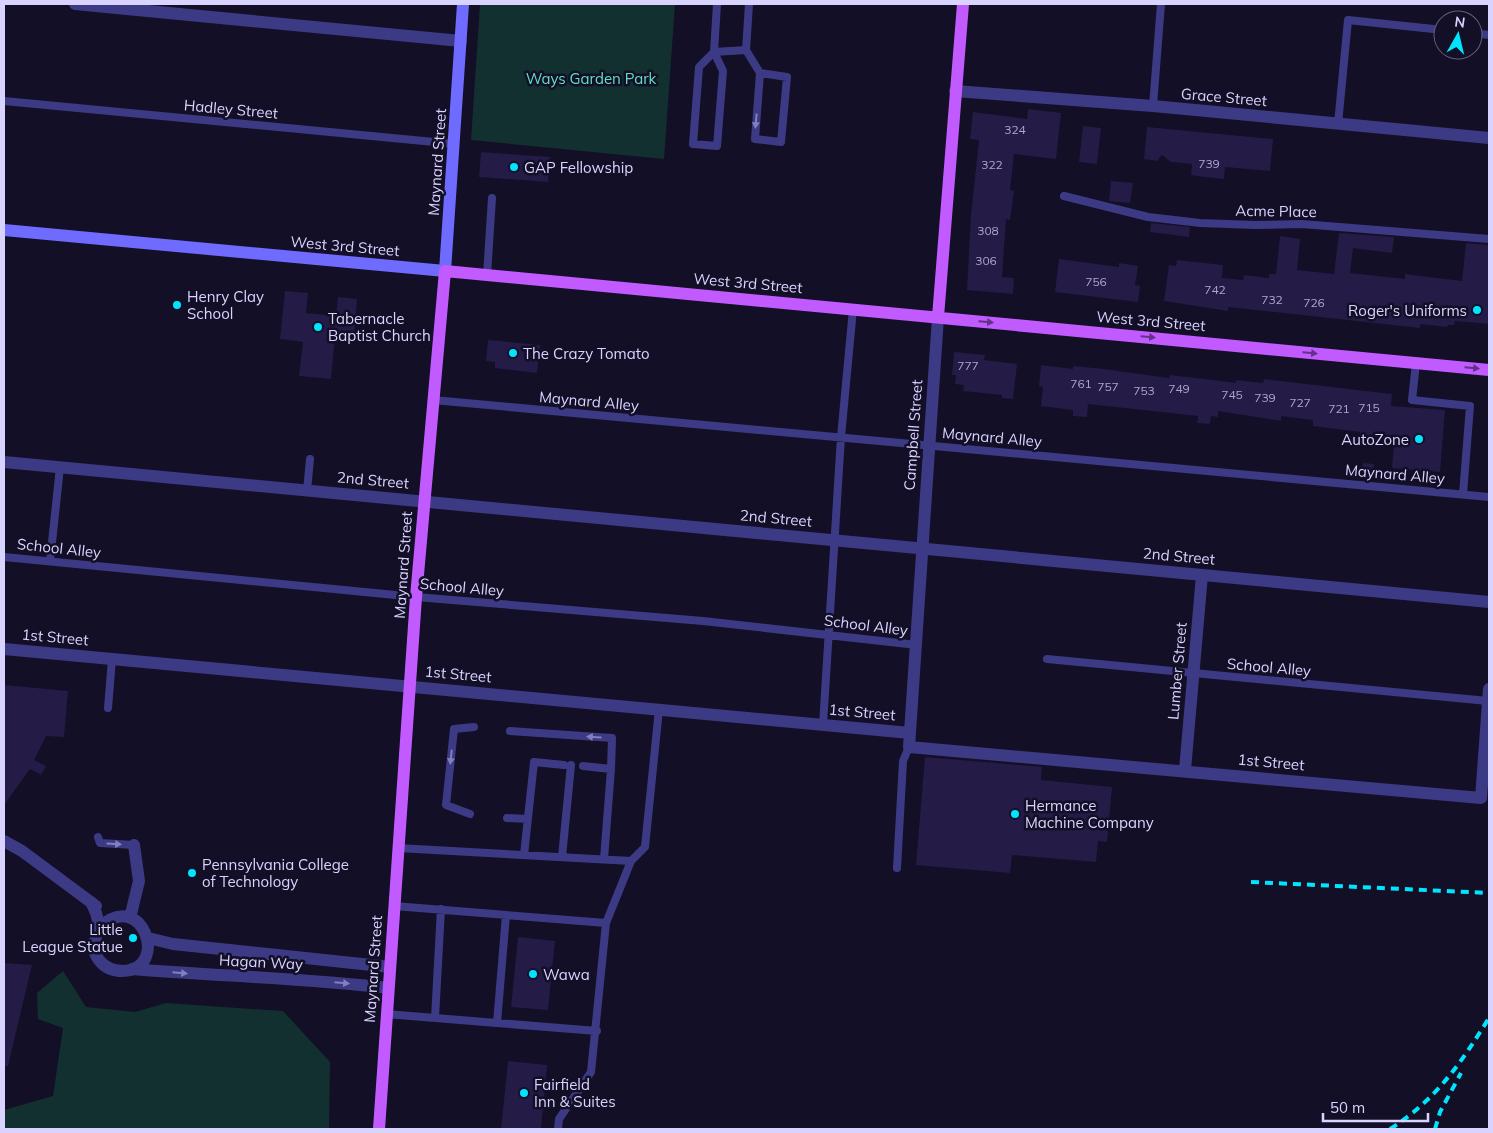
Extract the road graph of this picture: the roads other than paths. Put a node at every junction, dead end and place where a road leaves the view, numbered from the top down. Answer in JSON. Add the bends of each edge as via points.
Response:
{"nodes":[{"id":1,"x":75,"y":4,"type":"edge"},
{"id":2,"x":463,"y":4,"type":"edge"},
{"id":3,"x":716,"y":4,"type":"edge"},
{"id":4,"x":749,"y":4,"type":"edge"},
{"id":5,"x":963,"y":4,"type":"edge"},
{"id":6,"x":1161,"y":4,"type":"edge"},
{"id":7,"x":1433,"y":29,"type":"edge"},
{"id":8,"x":461,"y":41,"type":"junction"},
{"id":9,"x":746,"y":50,"type":"junction"},
{"id":10,"x":714,"y":52,"type":"junction"},
{"id":11,"x":760,"y":73,"type":"junction"},
{"id":12,"x":955,"y":91,"type":"junction"},
{"id":13,"x":4,"y":101,"type":"edge"},
{"id":14,"x":1153,"y":106,"type":"junction"},
{"id":15,"x":1338,"y":124,"type":"junction"},
{"id":16,"x":1489,"y":138,"type":"edge"},
{"id":17,"x":455,"y":144,"type":"junction"},
{"id":18,"x":1064,"y":196,"type":"dead end"},
{"id":19,"x":492,"y":198,"type":"dead end"},
{"id":20,"x":4,"y":230,"type":"edge"},
{"id":21,"x":1489,"y":239,"type":"edge"},
{"id":22,"x":445,"y":271,"type":"junction"},
{"id":23,"x":487,"y":275,"type":"junction"},
{"id":24,"x":853,"y":309,"type":"junction"},
{"id":25,"x":938,"y":317,"type":"junction"},
{"id":26,"x":1416,"y":363,"type":"junction"},
{"id":27,"x":1489,"y":370,"type":"edge"},
{"id":28,"x":433,"y":400,"type":"junction"},
{"id":29,"x":841,"y":437,"type":"junction"},
{"id":30,"x":929,"y":445,"type":"junction"},
{"id":31,"x":310,"y":459,"type":"dead end"},
{"id":32,"x":4,"y":462,"type":"edge"},
{"id":33,"x":60,"y":468,"type":"junction"},
{"id":34,"x":307,"y":490,"type":"junction"},
{"id":35,"x":1463,"y":494,"type":"junction"},
{"id":36,"x":1489,"y":497,"type":"edge"},
{"id":37,"x":424,"y":502,"type":"junction"},
{"id":38,"x":835,"y":540,"type":"junction"},
{"id":39,"x":921,"y":548,"type":"junction"},
{"id":40,"x":4,"y":557,"type":"edge"},
{"id":41,"x":50,"y":561,"type":"junction"},
{"id":42,"x":1202,"y":575,"type":"junction"},
{"id":43,"x":416,"y":597,"type":"junction"},
{"id":44,"x":1489,"y":602,"type":"edge"},
{"id":45,"x":828,"y":634,"type":"junction"},
{"id":46,"x":918,"y":645,"type":"junction"},
{"id":47,"x":4,"y":648,"type":"edge"},
{"id":48,"x":112,"y":658,"type":"junction"},
{"id":49,"x":1047,"y":659,"type":"dead end"},
{"id":50,"x":1193,"y":674,"type":"junction"},
{"id":51,"x":410,"y":686,"type":"junction"},
{"id":52,"x":1489,"y":695,"type":"edge"},
{"id":53,"x":108,"y":708,"type":"dead end"},
{"id":54,"x":659,"y":710,"type":"junction"},
{"id":55,"x":822,"y":725,"type":"junction"},
{"id":56,"x":474,"y":727,"type":"dead end"},
{"id":57,"x":510,"y":731,"type":"dead end"},
{"id":58,"x":910,"y":733,"type":"junction"},
{"id":59,"x":909,"y":747,"type":"junction"},
{"id":60,"x":582,"y":766,"type":"dead end"},
{"id":61,"x":611,"y":769,"type":"junction"},
{"id":62,"x":1185,"y":770,"type":"junction"},
{"id":63,"x":470,"y":814,"type":"dead end"},
{"id":64,"x":507,"y":818,"type":"dead end"},
{"id":65,"x":528,"y":819,"type":"junction"},
{"id":66,"x":98,"y":837,"type":"dead end"},
{"id":67,"x":4,"y":841,"type":"edge"},
{"id":68,"x":134,"y":845,"type":"joint"},
{"id":69,"x":398,"y":848,"type":"junction"},
{"id":70,"x":524,"y":855,"type":"junction"},
{"id":71,"x":562,"y":857,"type":"junction"},
{"id":72,"x":604,"y":859,"type":"junction"},
{"id":73,"x":631,"y":861,"type":"junction"},
{"id":74,"x":897,"y":868,"type":"dead end"},
{"id":75,"x":91,"y":902,"type":"junction"},
{"id":76,"x":394,"y":906,"type":"junction"},
{"id":77,"x":441,"y":909,"type":"junction"},
{"id":78,"x":506,"y":915,"type":"junction"},
{"id":79,"x":116,"y":917,"type":"junction"},
{"id":80,"x":130,"y":918,"type":"junction"},
{"id":81,"x":606,"y":923,"type":"junction"},
{"id":82,"x":98,"y":929,"type":"junction"},
{"id":83,"x":148,"y":938,"type":"junction"},
{"id":84,"x":390,"y":967,"type":"junction"},
{"id":85,"x":132,"y":969,"type":"junction"},
{"id":86,"x":388,"y":988,"type":"junction"},
{"id":87,"x":386,"y":1014,"type":"junction"},
{"id":88,"x":435,"y":1018,"type":"junction"},
{"id":89,"x":497,"y":1023,"type":"junction"},
{"id":90,"x":597,"y":1031,"type":"junction"},
{"id":91,"x":378,"y":1129,"type":"edge"},
{"id":92,"x":558,"y":1129,"type":"edge"}],
"edges":[{"from":1,"to":8,"type":"street"},
{"from":2,"to":8,"type":"main road","name":"Maynard Street"},
{"from":3,"to":10,"type":"lane"},
{"from":4,"to":9,"type":"lane"},
{"from":5,"to":12,"type":"main road","name":"Campbell Street"},
{"from":6,"to":14,"type":"lane"},
{"from":7,"to":15,"type":"lane","via":[[1348,20]]},
{"from":8,"to":17,"type":"main road","name":"Maynard Street"},
{"from":9,"to":10,"type":"lane"},
{"from":9,"to":11,"type":"lane"},
{"from":10,"to":10,"type":"lane","via":[[723,71],[717,146],[693,144],[699,67]]},
{"from":11,"to":11,"type":"lane","one_way":true,"via":[[755,138],[781,142],[787,77]]},
{"from":12,"to":14,"type":"street","name":"Grace Street"},
{"from":12,"to":25,"type":"main road","name":"Campbell Street"},
{"from":13,"to":17,"type":"lane","name":"Hadley Street"},
{"from":14,"to":15,"type":"street","name":"Grace Street"},
{"from":15,"to":16,"type":"street","name":"Grace Street"},
{"from":17,"to":22,"type":"main road","name":"Maynard Street"},
{"from":18,"to":21,"type":"lane","name":"Acme Place","via":[[1148,217],[1200,223],[1302,224]]},
{"from":19,"to":23,"type":"lane"},
{"from":20,"to":22,"type":"main road","name":"West 3rd Street"},
{"from":22,"to":23,"type":"main road","name":"West 3rd Street"},
{"from":22,"to":28,"type":"main road","name":"Maynard Street"},
{"from":23,"to":24,"type":"main road","name":"West 3rd Street"},
{"from":24,"to":25,"type":"main road","name":"West 3rd Street"},
{"from":24,"to":29,"type":"lane"},
{"from":25,"to":26,"type":"main road","name":"West 3rd Street","one_way":true},
{"from":25,"to":30,"type":"street","name":"Campbell Street"},
{"from":26,"to":27,"type":"main road","name":"West 3rd Street","one_way":true},
{"from":26,"to":35,"type":"lane","via":[[1412,400],[1470,406]]},
{"from":28,"to":29,"type":"lane","name":"Maynard Alley"},
{"from":28,"to":37,"type":"main road","name":"Maynard Street"},
{"from":29,"to":30,"type":"lane","name":"Maynard Alley"},
{"from":29,"to":38,"type":"lane"},
{"from":30,"to":35,"type":"lane","name":"Maynard Alley"},
{"from":30,"to":39,"type":"street","name":"Campbell Street"},
{"from":31,"to":34,"type":"lane"},
{"from":32,"to":33,"type":"street","name":"2nd Street"},
{"from":33,"to":34,"type":"street","name":"2nd Street"},
{"from":33,"to":41,"type":"lane"},
{"from":34,"to":37,"type":"street","name":"2nd Street"},
{"from":35,"to":36,"type":"lane","name":"Maynard Alley"},
{"from":37,"to":38,"type":"street","name":"2nd Street"},
{"from":37,"to":43,"type":"main road","name":"Maynard Street"},
{"from":38,"to":39,"type":"street","name":"2nd Street"},
{"from":38,"to":45,"type":"lane"},
{"from":39,"to":42,"type":"street","name":"2nd Street"},
{"from":39,"to":46,"type":"street","name":"Campbell Street"},
{"from":40,"to":41,"type":"lane","name":"School Alley"},
{"from":41,"to":43,"type":"lane","name":"School Alley"},
{"from":42,"to":44,"type":"street","name":"2nd Street"},
{"from":42,"to":50,"type":"street","name":"Lumber Street"},
{"from":43,"to":45,"type":"lane","name":"School Alley"},
{"from":43,"to":51,"type":"main road","name":"Maynard Street"},
{"from":45,"to":46,"type":"lane","name":"School Alley"},
{"from":45,"to":55,"type":"lane"},
{"from":46,"to":58,"type":"street","name":"Campbell Street"},
{"from":47,"to":48,"type":"street","name":"1st Street"},
{"from":48,"to":51,"type":"street","name":"1st Street"},
{"from":48,"to":53,"type":"lane"},
{"from":49,"to":50,"type":"lane","name":"School Alley"},
{"from":50,"to":52,"type":"lane","name":"School Alley"},
{"from":50,"to":62,"type":"street","name":"Lumber Street"},
{"from":51,"to":54,"type":"street","name":"1st Street"},
{"from":51,"to":69,"type":"main road","name":"Maynard Street"},
{"from":52,"to":62,"type":"street","name":"1st Street","via":[[1481,798]]},
{"from":54,"to":55,"type":"street","name":"1st Street"},
{"from":54,"to":73,"type":"lane","via":[[645,847]]},
{"from":55,"to":58,"type":"street","name":"1st Street"},
{"from":56,"to":63,"type":"lane","one_way":true,"via":[[454,729],[446,805]]},
{"from":61,"to":57,"type":"lane","one_way":true,"via":[[612,738]]},
{"from":58,"to":59,"type":"street","name":"Campbell Street"},
{"from":59,"to":62,"type":"street","name":"1st Street"},
{"from":59,"to":74,"type":"lane","name":"Campbell Street","via":[[903,761]]},
{"from":60,"to":61,"type":"lane"},
{"from":61,"to":72,"type":"lane"},
{"from":64,"to":65,"type":"lane"},
{"from":65,"to":70,"type":"lane"},
{"from":65,"to":71,"type":"lane","via":[[534,762],[568,765]]},
{"from":66,"to":68,"type":"lane","one_way":true,"via":[[100,842]]},
{"from":67,"to":75,"type":"street"},
{"from":68,"to":80,"type":"street","via":[[139,881]]},
{"from":69,"to":70,"type":"lane"},
{"from":69,"to":76,"type":"main road","name":"Maynard Street"},
{"from":70,"to":71,"type":"lane"},
{"from":71,"to":72,"type":"lane"},
{"from":72,"to":73,"type":"lane"},
{"from":73,"to":81,"type":"lane"},
{"from":75,"to":79,"type":"street"},
{"from":75,"to":82,"type":"street","name":"Hagan Way","via":[[97,913]]},
{"from":76,"to":77,"type":"lane"},
{"from":76,"to":84,"type":"main road","name":"Maynard Street"},
{"from":77,"to":78,"type":"lane"},
{"from":77,"to":88,"type":"lane"},
{"from":78,"to":81,"type":"lane"},
{"from":78,"to":89,"type":"lane"},
{"from":79,"to":80,"type":"street"},
{"from":79,"to":82,"type":"street"},
{"from":80,"to":83,"type":"street","via":[[144,928]]},
{"from":81,"to":90,"type":"lane"},
{"from":82,"to":85,"type":"street","name":"Hagan Way","via":[[94,939],[98,959],[116,971]]},
{"from":83,"to":84,"type":"street","name":"Hagan Way","via":[[173,944]]},
{"from":83,"to":85,"type":"street","via":[[144,959]]},
{"from":84,"to":86,"type":"main road","name":"Maynard Street"},
{"from":85,"to":86,"type":"street","name":"Hagan Way","one_way":true,"via":[[289,978]]},
{"from":86,"to":87,"type":"main road","name":"Maynard Street"},
{"from":87,"to":88,"type":"lane"},
{"from":87,"to":91,"type":"main road","name":"Maynard Street"},
{"from":88,"to":89,"type":"lane"},
{"from":89,"to":90,"type":"lane"},
{"from":90,"to":92,"type":"lane","via":[[591,1072],[559,1119]]}]}
